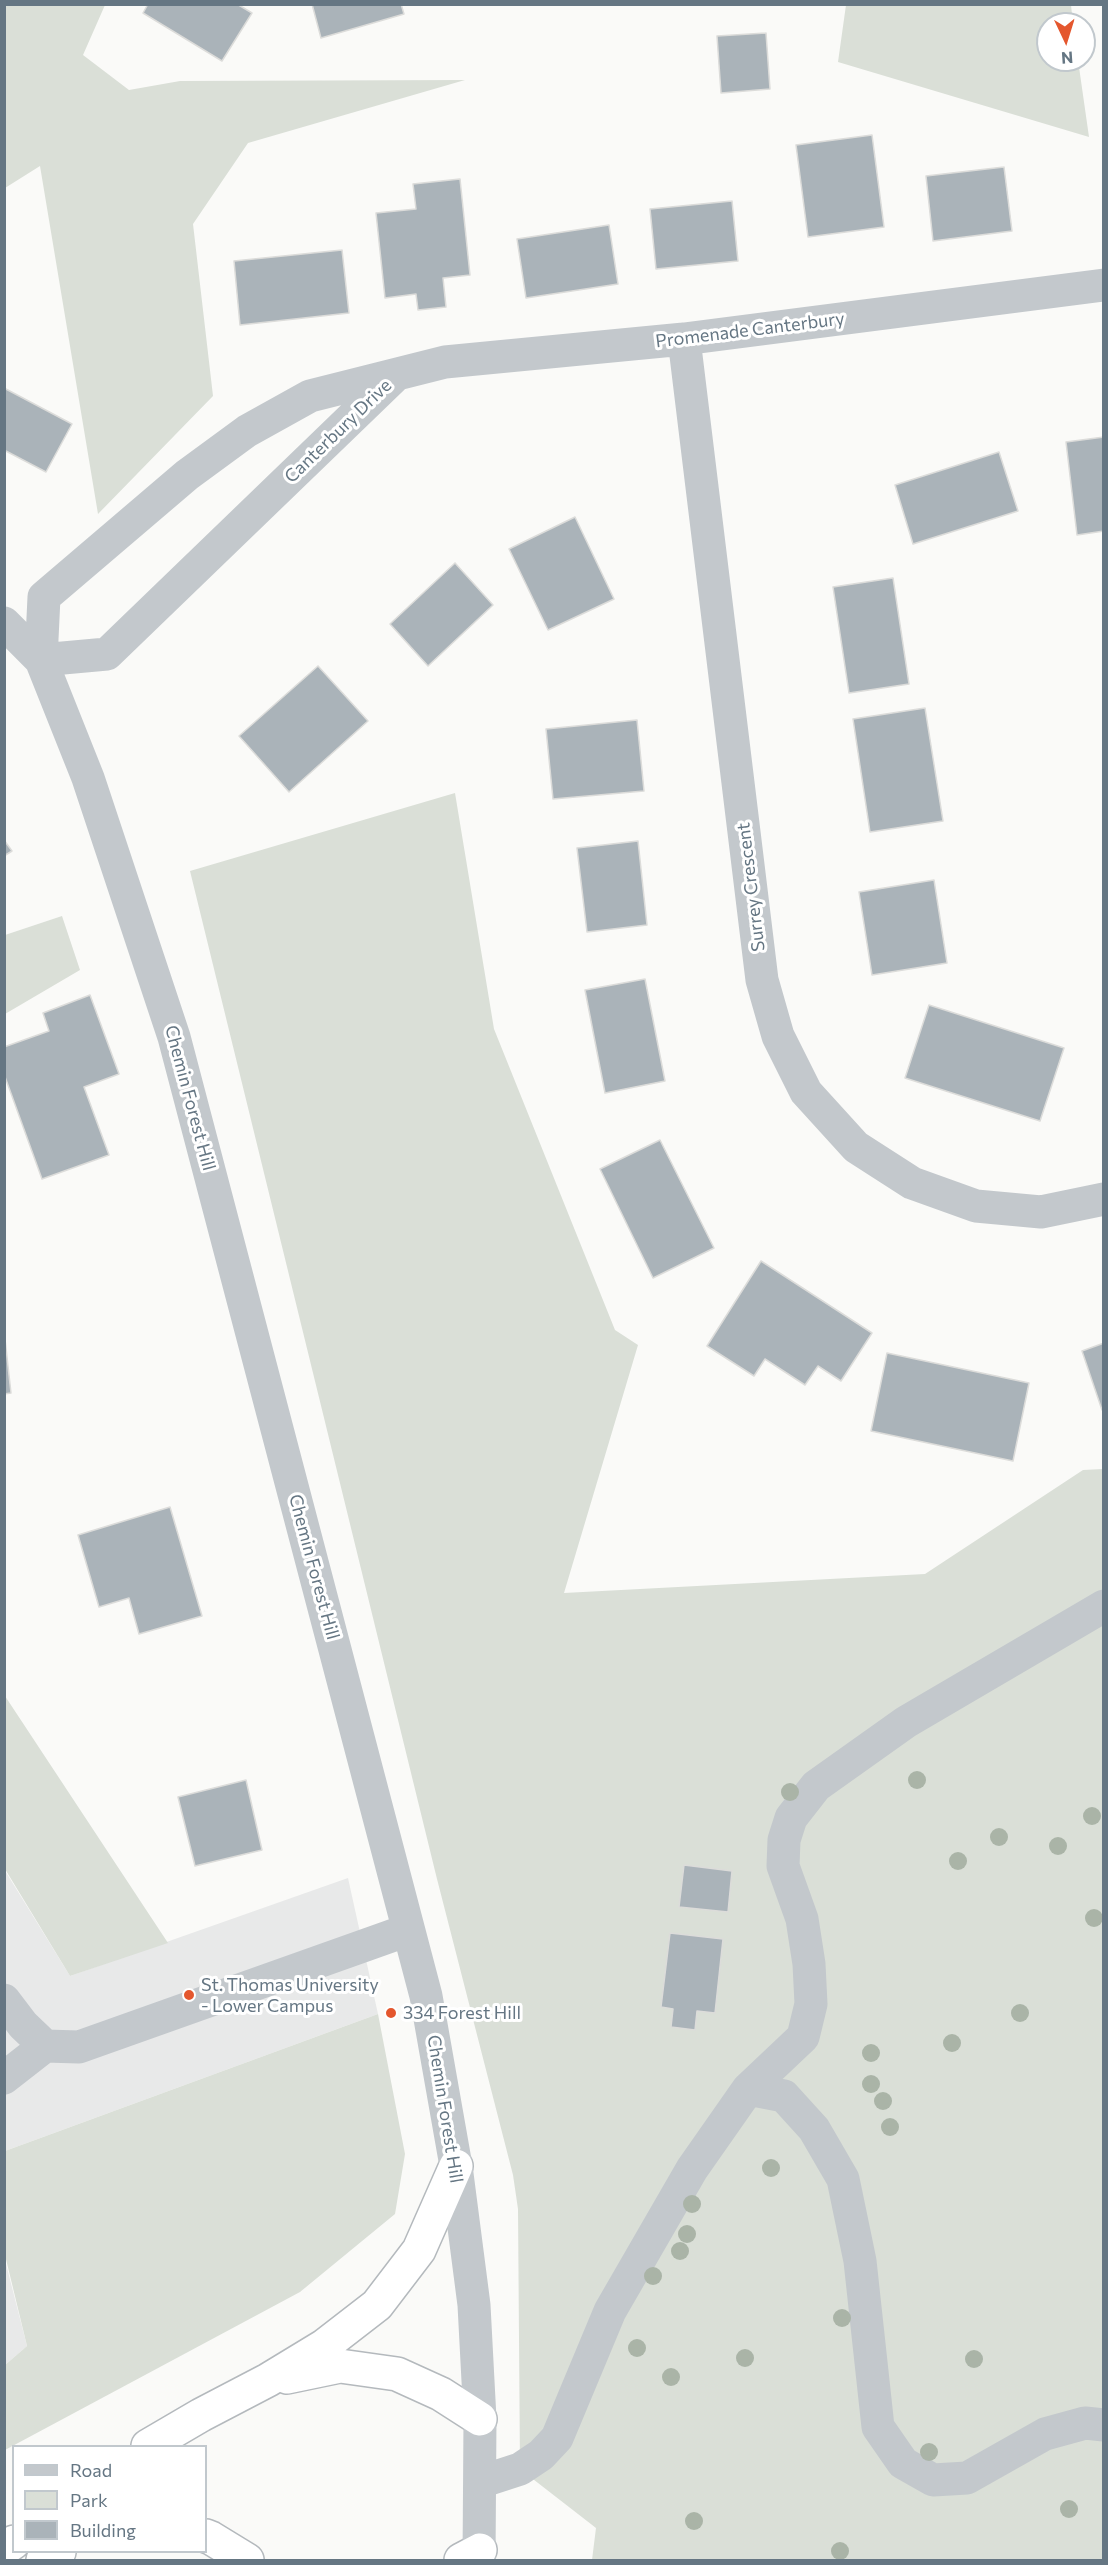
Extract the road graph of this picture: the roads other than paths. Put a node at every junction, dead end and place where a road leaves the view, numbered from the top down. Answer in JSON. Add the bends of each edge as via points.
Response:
{"nodes":[{"id":1,"x":1104,"y":285,"type":"edge"},
{"id":2,"x":684,"y":339,"type":"junction"},
{"id":3,"x":397,"y":375,"type":"junction"},
{"id":4,"x":4,"y":623,"type":"edge"},
{"id":5,"x":41,"y":660,"type":"junction"},
{"id":6,"x":1104,"y":1199,"type":"edge"},
{"id":7,"x":1104,"y":1606,"type":"edge"},
{"id":8,"x":408,"y":1930,"type":"junction"},
{"id":9,"x":4,"y":2000,"type":"edge"},
{"id":10,"x":45,"y":2046,"type":"junction"},
{"id":11,"x":4,"y":2078,"type":"edge"},
{"id":12,"x":748,"y":2089,"type":"junction"},
{"id":13,"x":456,"y":2166,"type":"junction"},
{"id":14,"x":268,"y":2380,"type":"junction"},
{"id":15,"x":480,"y":2419,"type":"junction"},
{"id":16,"x":1104,"y":2425,"type":"edge"},
{"id":17,"x":150,"y":2445,"type":"edge"},
{"id":18,"x":480,"y":2482,"type":"junction"},
{"id":19,"x":207,"y":2536,"type":"edge"},
{"id":20,"x":473,"y":2557,"type":"edge"},
{"id":21,"x":247,"y":2560,"type":"edge"}],
"edges":[{"from":1,"to":2,"type":"street","name":"Promenade Canterbury"},
{"from":2,"to":3,"type":"street","name":"Promenade Canterbury","via":[[445,362]]},
{"from":2,"to":6,"type":"street","name":"Surrey Crescent","via":[[762,980],[778,1036],[806,1092],[856,1147],[912,1183],[976,1206],[1041,1212]]},
{"from":3,"to":5,"type":"street","name":"Canterbury Drive","via":[[107,654]]},
{"from":3,"to":5,"type":"street","name":"Canterbury Drive","via":[[310,396],[247,431],[187,475],[44,597]]},
{"from":4,"to":5,"type":"street","name":"Chemin Forest Hill"},
{"from":5,"to":8,"type":"street","name":"Chemin Forest Hill","via":[[88,778],[174,1037]]},
{"from":7,"to":12,"type":"street","via":[[906,1722],[816,1786],[791,1818],[783,1840],[783,1866],[802,1919],[812,2004],[804,2037]]},
{"from":8,"to":10,"type":"street","via":[[79,2047]]},
{"from":8,"to":13,"type":"street","name":"Chemin Forest Hill","via":[[426,1996]]},
{"from":9,"to":10,"type":"street"},
{"from":10,"to":11,"type":"street"},
{"from":12,"to":16,"type":"street","via":[[784,2096],[813,2129],[843,2179],[860,2260],[878,2427],[903,2463],[933,2480],[967,2478],[1045,2434],[1085,2423]]},
{"from":12,"to":18,"type":"street","via":[[692,2169],[610,2311],[557,2438],[520,2469]]},
{"from":13,"to":14,"type":"highway","via":[[419,2250],[377,2306],[324,2346]]},
{"from":13,"to":15,"type":"street","name":"Chemin Forest Hill","via":[[474,2305]]},
{"from":14,"to":15,"type":"highway","via":[[340,2367],[397,2374],[441,2394]]},
{"from":14,"to":17,"type":"highway"},
{"from":15,"to":18,"type":"street","name":"Chemin Forest Hill"},
{"from":18,"to":20,"type":"street","name":"Chemin Forest Hill"},
{"from":19,"to":21,"type":"highway"}]}
